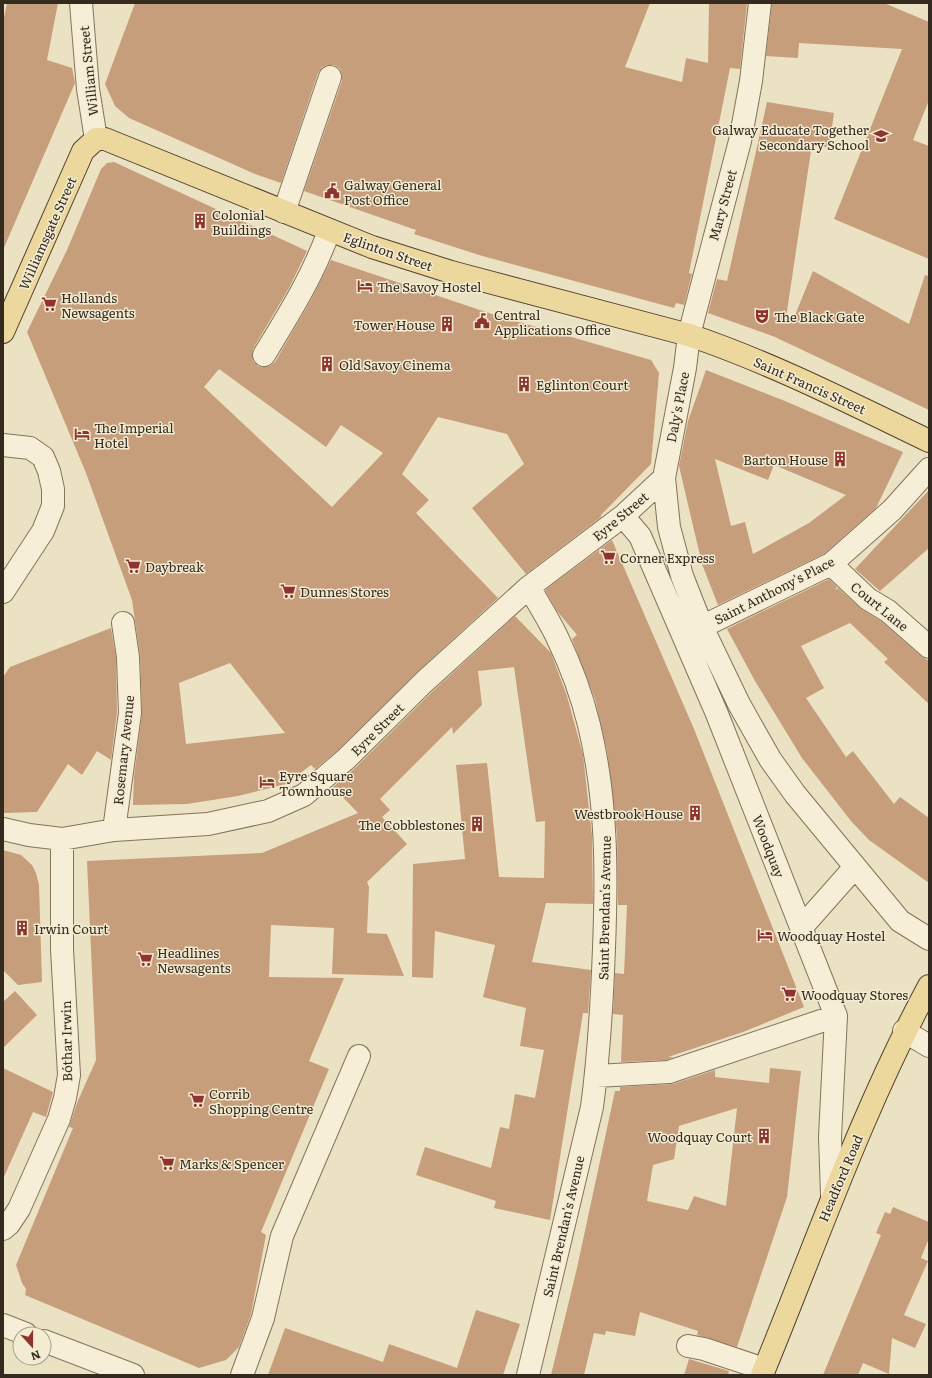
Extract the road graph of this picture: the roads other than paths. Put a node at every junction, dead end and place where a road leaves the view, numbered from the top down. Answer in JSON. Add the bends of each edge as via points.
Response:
{"nodes":[{"id":1,"x":81,"y":3,"type":"edge"},
{"id":2,"x":760,"y":3,"type":"edge"},
{"id":3,"x":330,"y":77,"type":"dead end"},
{"id":4,"x":96,"y":139,"type":"junction"},
{"id":5,"x":284,"y":212,"type":"junction"},
{"id":6,"x":330,"y":230,"type":"junction"},
{"id":7,"x":3,"y":332,"type":"edge"},
{"id":8,"x":688,"y":335,"type":"junction"},
{"id":9,"x":264,"y":355,"type":"dead end"},
{"id":10,"x":929,"y":441,"type":"edge"},
{"id":11,"x":3,"y":445,"type":"edge"},
{"id":12,"x":929,"y":469,"type":"edge"},
{"id":13,"x":664,"y":478,"type":"junction"},
{"id":14,"x":623,"y":516,"type":"junction"},
{"id":15,"x":831,"y":564,"type":"junction"},
{"id":16,"x":529,"y":587,"type":"junction"},
{"id":17,"x":3,"y":592,"type":"edge"},
{"id":18,"x":123,"y":623,"type":"dead end"},
{"id":19,"x":702,"y":627,"type":"junction"},
{"id":20,"x":682,"y":636,"type":"junction"},
{"id":21,"x":929,"y":647,"type":"edge"},
{"id":22,"x":3,"y":830,"type":"edge"},
{"id":23,"x":114,"y":830,"type":"junction"},
{"id":24,"x":62,"y":838,"type":"junction"},
{"id":25,"x":854,"y":867,"type":"junction"},
{"id":26,"x":801,"y":928,"type":"junction"},
{"id":27,"x":929,"y":939,"type":"edge"},
{"id":28,"x":929,"y":986,"type":"edge"},
{"id":29,"x":836,"y":1016,"type":"junction"},
{"id":30,"x":904,"y":1032,"type":"junction"},
{"id":31,"x":929,"y":1046,"type":"edge"},
{"id":32,"x":359,"y":1056,"type":"dead end"},
{"id":33,"x":596,"y":1076,"type":"junction"},
{"id":34,"x":832,"y":1195,"type":"junction"},
{"id":35,"x":3,"y":1229,"type":"edge"},
{"id":36,"x":52,"y":1344,"type":"edge"},
{"id":37,"x":688,"y":1346,"type":"dead end"},
{"id":38,"x":764,"y":1373,"type":"edge"},
{"id":39,"x":133,"y":1375,"type":"edge"},
{"id":40,"x":242,"y":1375,"type":"edge"},
{"id":41,"x":528,"y":1375,"type":"edge"}],
"edges":[{"from":1,"to":4,"type":"street","name":"William Street","via":[[88,89]]},
{"from":2,"to":8,"type":"street","name":"Mary Street","via":[[751,81],[740,141]]},
{"from":3,"to":5,"type":"street"},
{"from":4,"to":5,"type":"main road","name":"Eglinton Street","via":[[114,142]]},
{"from":4,"to":7,"type":"main road","name":"Williamsgate Street","via":[[83,151]]},
{"from":5,"to":6,"type":"main road","name":"Eglinton Street"},
{"from":6,"to":8,"type":"main road","name":"Eglinton Street","via":[[372,247],[451,272]]},
{"from":6,"to":9,"type":"street","via":[[304,290]]},
{"from":8,"to":10,"type":"main road","name":"Saint Francis Street","via":[[812,384]]},
{"from":8,"to":13,"type":"street","name":"Daly's Place"},
{"from":11,"to":17,"type":"street","via":[[30,448],[43,457],[50,471],[53,506],[43,531]]},
{"from":12,"to":15,"type":"street","name":"Saint Anthony's Place","via":[[892,510]]},
{"from":13,"to":14,"type":"street","name":"Eyre Street"},
{"from":13,"to":19,"type":"street","via":[[669,527],[682,576]]},
{"from":14,"to":16,"type":"street","name":"Eyre Street"},
{"from":14,"to":20,"type":"street","name":"Woodquay","via":[[640,536]]},
{"from":15,"to":19,"type":"street","name":"Saint Anthony's Place"},
{"from":15,"to":21,"type":"street","name":"Court Lane","via":[[868,599],[888,611]]},
{"from":16,"to":23,"type":"street","name":"Eyre Street","via":[[424,682],[346,759],[304,795],[268,811],[208,824]]},
{"from":16,"to":33,"type":"street","name":"Saint Brendan's Avenue","via":[[557,637],[578,690],[589,725],[604,808],[607,876]]},
{"from":18,"to":23,"type":"street","name":"Rosemary Avenue","via":[[130,713]]},
{"from":19,"to":20,"type":"street","name":"Saint Anthony's Place"},
{"from":19,"to":25,"type":"street","via":[[739,704],[770,759],[794,794]]},
{"from":20,"to":26,"type":"street","name":"Woodquay","via":[[717,714]]},
{"from":22,"to":24,"type":"street","name":"Eyre Street"},
{"from":23,"to":24,"type":"street","name":"Eyre Street"},
{"from":24,"to":35,"type":"street","name":"Bóthar Irwin","via":[[62,949],[69,1075],[59,1119],[19,1209]]},
{"from":25,"to":26,"type":"street"},
{"from":25,"to":27,"type":"street","via":[[900,922]]},
{"from":26,"to":29,"type":"street","name":"Woodquay"},
{"from":28,"to":30,"type":"main road","name":"Headford Road"},
{"from":29,"to":33,"type":"street","via":[[669,1072]]},
{"from":29,"to":34,"type":"street","name":"Woodquay","via":[[830,1137]]},
{"from":30,"to":31,"type":"street"},
{"from":30,"to":34,"type":"main road","name":"Headford Road"},
{"from":32,"to":40,"type":"street","via":[[282,1236],[263,1318]]},
{"from":33,"to":41,"type":"street","name":"Saint Brendan's Avenue","via":[[592,1107]]},
{"from":34,"to":38,"type":"main road","name":"Headford Road"},
{"from":36,"to":39,"type":"street"},
{"from":37,"to":38,"type":"street","via":[[704,1349]]}]}
